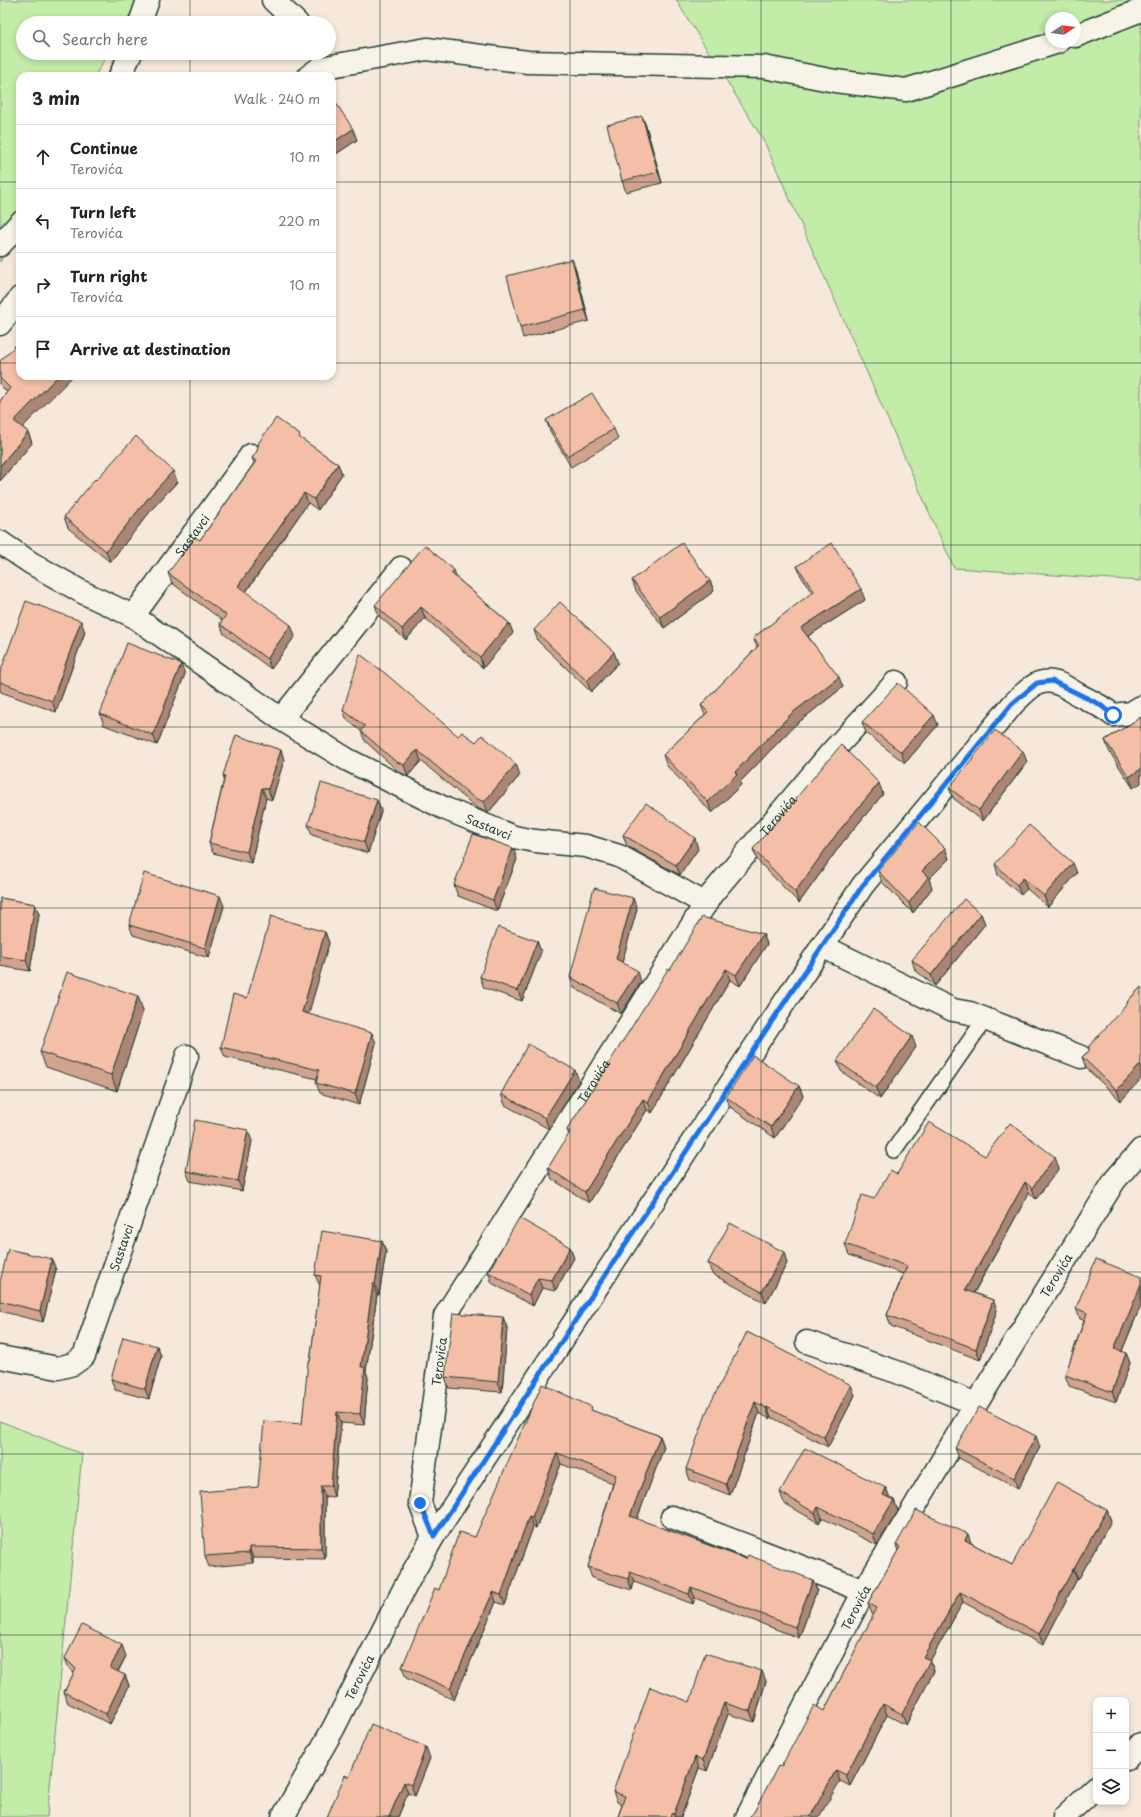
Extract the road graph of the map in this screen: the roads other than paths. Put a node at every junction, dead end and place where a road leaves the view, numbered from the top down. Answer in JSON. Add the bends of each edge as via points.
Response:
{"nodes":[{"id":1,"x":148,"y":0,"type":"edge"},
{"id":2,"x":273,"y":0,"type":"edge"},
{"id":3,"x":1141,"y":10,"type":"edge"},
{"id":4,"x":142,"y":16,"type":"edge"},
{"id":5,"x":290,"y":16,"type":"edge"},
{"id":6,"x":1081,"y":34,"type":"edge"},
{"id":7,"x":1045,"y":46,"type":"edge"},
{"id":8,"x":129,"y":60,"type":"edge"},
{"id":9,"x":314,"y":66,"type":"edge"},
{"id":10,"x":122,"y":72,"type":"edge"},
{"id":11,"x":16,"y":227,"type":"edge"},
{"id":12,"x":0,"y":245,"type":"edge"},
{"id":13,"x":16,"y":303,"type":"edge"},
{"id":14,"x":0,"y":324,"type":"edge"},
{"id":15,"x":251,"y":455,"type":"dead end"},
{"id":16,"x":0,"y":542,"type":"edge"},
{"id":17,"x":401,"y":568,"type":"dead end"},
{"id":18,"x":133,"y":616,"type":"junction"},
{"id":19,"x":896,"y":682,"type":"dead end"},
{"id":20,"x":1141,"y":707,"type":"edge"},
{"id":21,"x":281,"y":719,"type":"junction"},
{"id":22,"x":706,"y":904,"type":"junction"},
{"id":23,"x":822,"y":946,"type":"junction"},
{"id":24,"x":985,"y":1019,"type":"junction"},
{"id":25,"x":187,"y":1056,"type":"dead end"},
{"id":26,"x":1081,"y":1056,"type":"edge"},
{"id":27,"x":894,"y":1150,"type":"dead end"},
{"id":28,"x":1141,"y":1150,"type":"edge"},
{"id":29,"x":807,"y":1342,"type":"dead end"},
{"id":30,"x":0,"y":1357,"type":"edge"},
{"id":31,"x":976,"y":1404,"type":"junction"},
{"id":32,"x":672,"y":1517,"type":"dead end"},
{"id":33,"x":434,"y":1536,"type":"junction"},
{"id":34,"x":864,"y":1592,"type":"junction"},
{"id":35,"x":1141,"y":1744,"type":"edge"},
{"id":36,"x":1129,"y":1756,"type":"edge"},
{"id":37,"x":1093,"y":1790,"type":"edge"},
{"id":38,"x":284,"y":1817,"type":"edge"},
{"id":39,"x":747,"y":1817,"type":"edge"},
{"id":40,"x":1064,"y":1817,"type":"edge"}],
"edges":[{"from":1,"to":4,"type":"street"},
{"from":2,"to":5,"type":"street"},
{"from":3,"to":6,"type":"street"},
{"from":7,"to":9,"type":"street","via":[[906,90],[835,81],[764,67],[528,62],[427,49]]},
{"from":8,"to":10,"type":"street"},
{"from":11,"to":12,"type":"street"},
{"from":13,"to":14,"type":"street"},
{"from":15,"to":18,"type":"street","name":"Sastavci"},
{"from":16,"to":18,"type":"street","name":"Sastavci","via":[[82,592]]},
{"from":17,"to":21,"type":"street"},
{"from":18,"to":21,"type":"street","name":"Sastavci"},
{"from":19,"to":22,"type":"street","name":"Terovića","via":[[829,755]]},
{"from":20,"to":23,"type":"street","name":"Terovića","via":[[1132,713],[1113,715],[1099,704],[1067,687],[1052,681],[1037,683],[1012,704],[863,885]]},
{"from":21,"to":22,"type":"street","name":"Sastavci","via":[[348,760],[483,825],[534,842],[604,850]]},
{"from":22,"to":33,"type":"street","name":"Terovića","via":[[445,1316],[420,1503]]},
{"from":23,"to":24,"type":"street","via":[[953,1010]]},
{"from":23,"to":33,"type":"street","name":"Terovića"},
{"from":24,"to":26,"type":"street"},
{"from":24,"to":27,"type":"lane"},
{"from":25,"to":30,"type":"street","name":"Sastavci","via":[[84,1356],[73,1364],[58,1368]]},
{"from":28,"to":31,"type":"street","name":"Terovića","via":[[1115,1180]]},
{"from":29,"to":31,"type":"street","via":[[897,1372]]},
{"from":31,"to":34,"type":"street","name":"Terovića"},
{"from":32,"to":34,"type":"street"},
{"from":33,"to":38,"type":"street","name":"Terovića"},
{"from":34,"to":39,"type":"street","name":"Terovića"},
{"from":35,"to":36,"type":"street"},
{"from":37,"to":40,"type":"street"}]}
